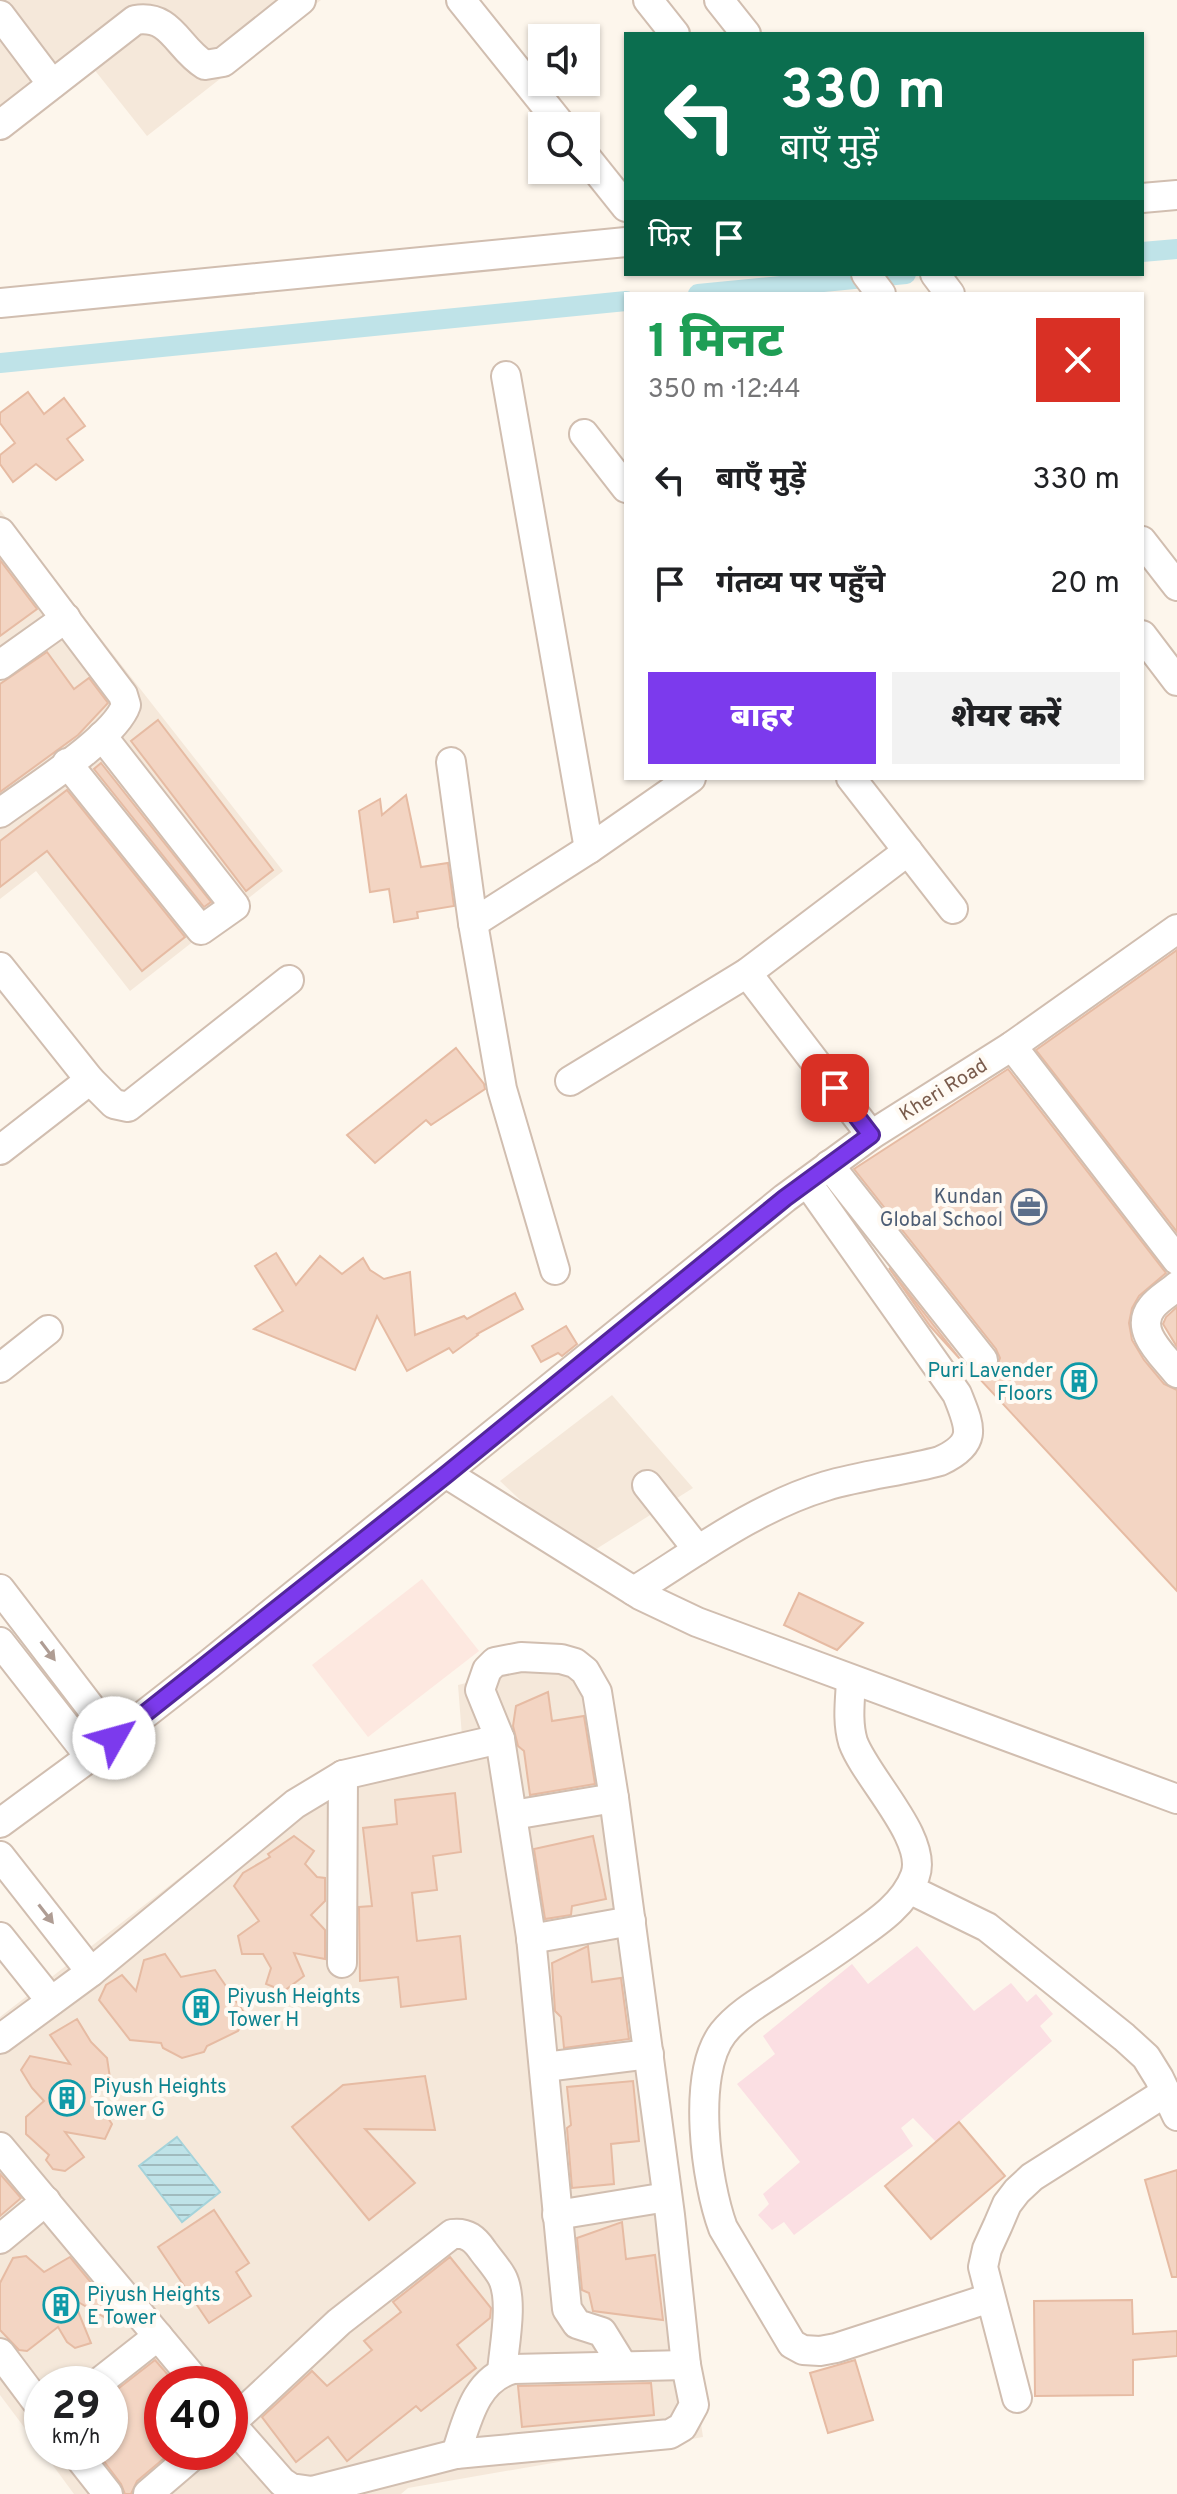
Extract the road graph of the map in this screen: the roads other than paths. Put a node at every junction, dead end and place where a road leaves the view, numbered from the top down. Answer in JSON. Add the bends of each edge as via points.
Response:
{"nodes":[{"id":1,"x":301,"y":0,"type":"edge"},
{"id":2,"x":461,"y":0,"type":"edge"},
{"id":3,"x":648,"y":0,"type":"edge"},
{"id":4,"x":719,"y":0,"type":"edge"},
{"id":5,"x":144,"y":9,"type":"edge"},
{"id":6,"x":0,"y":15,"type":"edge"},
{"id":7,"x":673,"y":32,"type":"edge"},
{"id":8,"x":744,"y":32,"type":"edge"},
{"id":9,"x":52,"y":84,"type":"junction"},
{"id":10,"x":551,"y":112,"type":"edge"},
{"id":11,"x":0,"y":125,"type":"edge"},
{"id":12,"x":600,"y":174,"type":"edge"},
{"id":13,"x":1177,"y":195,"type":"edge"},
{"id":14,"x":1144,"y":198,"type":"edge"},
{"id":15,"x":624,"y":204,"type":"edge"},
{"id":16,"x":624,"y":242,"type":"edge"},
{"id":17,"x":0,"y":303,"type":"edge"},
{"id":18,"x":506,"y":376,"type":"dead end"},
{"id":19,"x":584,"y":434,"type":"dead end"},
{"id":20,"x":624,"y":485,"type":"edge"},
{"id":21,"x":0,"y":532,"type":"edge"},
{"id":22,"x":1144,"y":544,"type":"edge"},
{"id":23,"x":1177,"y":586,"type":"edge"},
{"id":24,"x":66,"y":618,"type":"junction"},
{"id":25,"x":1144,"y":638,"type":"edge"},
{"id":26,"x":0,"y":665,"type":"edge"},
{"id":27,"x":1177,"y":681,"type":"edge"},
{"id":28,"x":102,"y":736,"type":"junction"},
{"id":29,"x":451,"y":762,"type":"dead end"},
{"id":30,"x":67,"y":763,"type":"junction"},
{"id":31,"x":688,"y":780,"type":"edge"},
{"id":32,"x":853,"y":780,"type":"edge"},
{"id":33,"x":0,"y":813,"type":"edge"},
{"id":34,"x":589,"y":849,"type":"junction"},
{"id":35,"x":908,"y":851,"type":"junction"},
{"id":36,"x":953,"y":909,"type":"dead end"},
{"id":37,"x":473,"y":923,"type":"junction"},
{"id":38,"x":1177,"y":929,"type":"edge"},
{"id":39,"x":0,"y":967,"type":"edge"},
{"id":40,"x":747,"y":973,"type":"junction"},
{"id":41,"x":289,"y":980,"type":"dead end"},
{"id":42,"x":1012,"y":1046,"type":"junction"},
{"id":43,"x":90,"y":1080,"type":"junction"},
{"id":44,"x":570,"y":1081,"type":"dead end"},
{"id":45,"x":871,"y":1135,"type":"junction"},
{"id":46,"x":0,"y":1150,"type":"edge"},
{"id":47,"x":818,"y":1173,"type":"junction"},
{"id":48,"x":1177,"y":1260,"type":"edge"},
{"id":49,"x":555,"y":1270,"type":"dead end"},
{"id":50,"x":1177,"y":1286,"type":"edge"},
{"id":51,"x":48,"y":1330,"type":"dead end"},
{"id":52,"x":983,"y":1360,"type":"dead end"},
{"id":53,"x":0,"y":1368,"type":"edge"},
{"id":54,"x":1177,"y":1373,"type":"edge"},
{"id":55,"x":447,"y":1474,"type":"junction"},
{"id":56,"x":647,"y":1485,"type":"dead end"},
{"id":57,"x":698,"y":1550,"type":"junction"},
{"id":58,"x":0,"y":1589,"type":"edge"},
{"id":59,"x":634,"y":1591,"type":"junction"},
{"id":60,"x":0,"y":1642,"type":"edge"},
{"id":61,"x":851,"y":1681,"type":"junction"},
{"id":62,"x":114,"y":1738,"type":"junction"},
{"id":63,"x":500,"y":1739,"type":"junction"},
{"id":64,"x":90,"y":1757,"type":"junction"},
{"id":65,"x":343,"y":1775,"type":"junction"},
{"id":66,"x":614,"y":1798,"type":"junction"},
{"id":67,"x":1177,"y":1799,"type":"edge"},
{"id":68,"x":513,"y":1815,"type":"junction"},
{"id":69,"x":0,"y":1823,"type":"edge"},
{"id":70,"x":0,"y":1856,"type":"edge"},
{"id":71,"x":909,"y":1889,"type":"junction"},
{"id":72,"x":631,"y":1921,"type":"junction"},
{"id":73,"x":0,"y":1937,"type":"edge"},
{"id":74,"x":531,"y":1939,"type":"junction"},
{"id":75,"x":342,"y":1963,"type":"dead end"},
{"id":76,"x":91,"y":1972,"type":"junction"},
{"id":77,"x":51,"y":2001,"type":"junction"},
{"id":78,"x":0,"y":2039,"type":"edge"},
{"id":79,"x":649,"y":2054,"type":"junction"},
{"id":80,"x":545,"y":2067,"type":"junction"},
{"id":81,"x":1172,"y":2104,"type":"edge"},
{"id":82,"x":0,"y":2147,"type":"edge"},
{"id":83,"x":667,"y":2197,"type":"junction"},
{"id":84,"x":46,"y":2201,"type":"junction"},
{"id":85,"x":557,"y":2215,"type":"junction"},
{"id":86,"x":0,"y":2239,"type":"edge"},
{"id":87,"x":990,"y":2298,"type":"junction"},
{"id":88,"x":158,"y":2336,"type":"junction"},
{"id":89,"x":0,"y":2353,"type":"edge"},
{"id":90,"x":686,"y":2365,"type":"junction"},
{"id":91,"x":120,"y":2366,"type":"edge"},
{"id":92,"x":183,"y":2366,"type":"edge"},
{"id":93,"x":623,"y":2366,"type":"junction"},
{"id":94,"x":502,"y":2372,"type":"junction"},
{"id":95,"x":24,"y":2385,"type":"edge"},
{"id":96,"x":1017,"y":2398,"type":"dead end"},
{"id":97,"x":248,"y":2407,"type":"edge"},
{"id":98,"x":248,"y":2444,"type":"edge"},
{"id":99,"x":456,"y":2454,"type":"junction"},
{"id":100,"x":89,"y":2470,"type":"edge"},
{"id":101,"x":176,"y":2470,"type":"edge"},
{"id":102,"x":293,"y":2491,"type":"edge"},
{"id":103,"x":108,"y":2494,"type":"edge"},
{"id":104,"x":148,"y":2494,"type":"edge"}],
"edges":[{"from":1,"to":5,"type":"street","via":[[223,62],[205,65]]},
{"from":2,"to":10,"type":"street"},
{"from":3,"to":7,"type":"street"},
{"from":4,"to":8,"type":"street"},
{"from":5,"to":9,"type":"street"},
{"from":6,"to":9,"type":"street"},
{"from":9,"to":11,"type":"street"},
{"from":12,"to":15,"type":"street"},
{"from":13,"to":14,"type":"street"},
{"from":16,"to":17,"type":"street"},
{"from":18,"to":34,"type":"street"},
{"from":19,"to":20,"type":"street"},
{"from":21,"to":24,"type":"street"},
{"from":22,"to":23,"type":"street"},
{"from":24,"to":26,"type":"street"},
{"from":24,"to":28,"type":"street","via":[[123,695],[123,714]]},
{"from":25,"to":27,"type":"street"},
{"from":28,"to":30,"type":"street"},
{"from":28,"to":30,"type":"street","via":[[235,906],[201,930]]},
{"from":29,"to":37,"type":"street"},
{"from":30,"to":33,"type":"street"},
{"from":31,"to":34,"type":"street"},
{"from":32,"to":35,"type":"street"},
{"from":34,"to":37,"type":"street"},
{"from":35,"to":36,"type":"street"},
{"from":35,"to":40,"type":"street"},
{"from":37,"to":49,"type":"street","via":[[502,1089]]},
{"from":38,"to":42,"type":"street","name":"Kheri Road"},
{"from":39,"to":43,"type":"street"},
{"from":40,"to":44,"type":"street"},
{"from":40,"to":45,"type":"street"},
{"from":41,"to":43,"type":"street","via":[[128,1107],[114,1104]]},
{"from":42,"to":45,"type":"street","name":"Kheri Road"},
{"from":42,"to":48,"type":"street"},
{"from":43,"to":46,"type":"street"},
{"from":45,"to":47,"type":"street","name":"Kheri Road"},
{"from":47,"to":52,"type":"street"},
{"from":47,"to":55,"type":"street","name":"Kheri Road"},
{"from":47,"to":57,"type":"street","via":[[957,1394],[970,1433],[954,1455],[826,1486],[769,1509]]},
{"from":50,"to":54,"type":"street","via":[[1151,1307],[1145,1322],[1147,1334]]},
{"from":51,"to":53,"type":"street"},
{"from":55,"to":59,"type":"street"},
{"from":55,"to":62,"type":"street","name":"Kheri Road"},
{"from":56,"to":57,"type":"street"},
{"from":57,"to":59,"type":"street"},
{"from":58,"to":62,"type":"street","one_way":true},
{"from":59,"to":61,"type":"street","via":[[697,1622]]},
{"from":60,"to":64,"type":"street"},
{"from":61,"to":67,"type":"street"},
{"from":61,"to":71,"type":"street","via":[[853,1741],[917,1855]]},
{"from":62,"to":64,"type":"street","name":"Kheri Road"},
{"from":63,"to":65,"type":"street"},
{"from":63,"to":66,"type":"street","via":[[480,1690],[487,1670],[509,1658],[575,1663],[597,1692]]},
{"from":63,"to":68,"type":"street"},
{"from":64,"to":69,"type":"street","name":"Kheri Road"},
{"from":65,"to":75,"type":"street"},
{"from":65,"to":76,"type":"street","via":[[295,1804]]},
{"from":66,"to":68,"type":"street"},
{"from":66,"to":72,"type":"street"},
{"from":68,"to":74,"type":"street"},
{"from":70,"to":76,"type":"street","one_way":true},
{"from":71,"to":81,"type":"street","via":[[1002,1938],[1146,2057]]},
{"from":71,"to":87,"type":"street","via":[[876,1923],[746,2011],[723,2033],[712,2053],[703,2104],[713,2191],[723,2228],[781,2328],[803,2350],[836,2348]]},
{"from":72,"to":74,"type":"street"},
{"from":72,"to":79,"type":"street"},
{"from":73,"to":77,"type":"street"},
{"from":74,"to":80,"type":"street"},
{"from":76,"to":77,"type":"street"},
{"from":77,"to":78,"type":"street"},
{"from":79,"to":80,"type":"street"},
{"from":79,"to":83,"type":"street"},
{"from":80,"to":85,"type":"street"},
{"from":81,"to":87,"type":"street","via":[[1032,2177],[1017,2191],[987,2249],[983,2267]]},
{"from":82,"to":84,"type":"street"},
{"from":83,"to":85,"type":"street"},
{"from":83,"to":90,"type":"street"},
{"from":84,"to":86,"type":"street"},
{"from":84,"to":88,"type":"street"},
{"from":85,"to":93,"type":"street","via":[[567,2309],[577,2324],[602,2332]]},
{"from":87,"to":96,"type":"street"},
{"from":88,"to":91,"type":"street"},
{"from":88,"to":92,"type":"street"},
{"from":89,"to":95,"type":"street"},
{"from":90,"to":93,"type":"street"},
{"from":90,"to":99,"type":"street","via":[[694,2405],[682,2427],[670,2434]]},
{"from":93,"to":94,"type":"street"},
{"from":94,"to":97,"type":"street","via":[[506,2287],[478,2243],[452,2234],[339,2322]]},
{"from":94,"to":99,"type":"street","via":[[473,2406]]},
{"from":98,"to":102,"type":"street"},
{"from":99,"to":102,"type":"street","via":[[312,2491]]},
{"from":100,"to":103,"type":"street"},
{"from":101,"to":104,"type":"street"}]}
